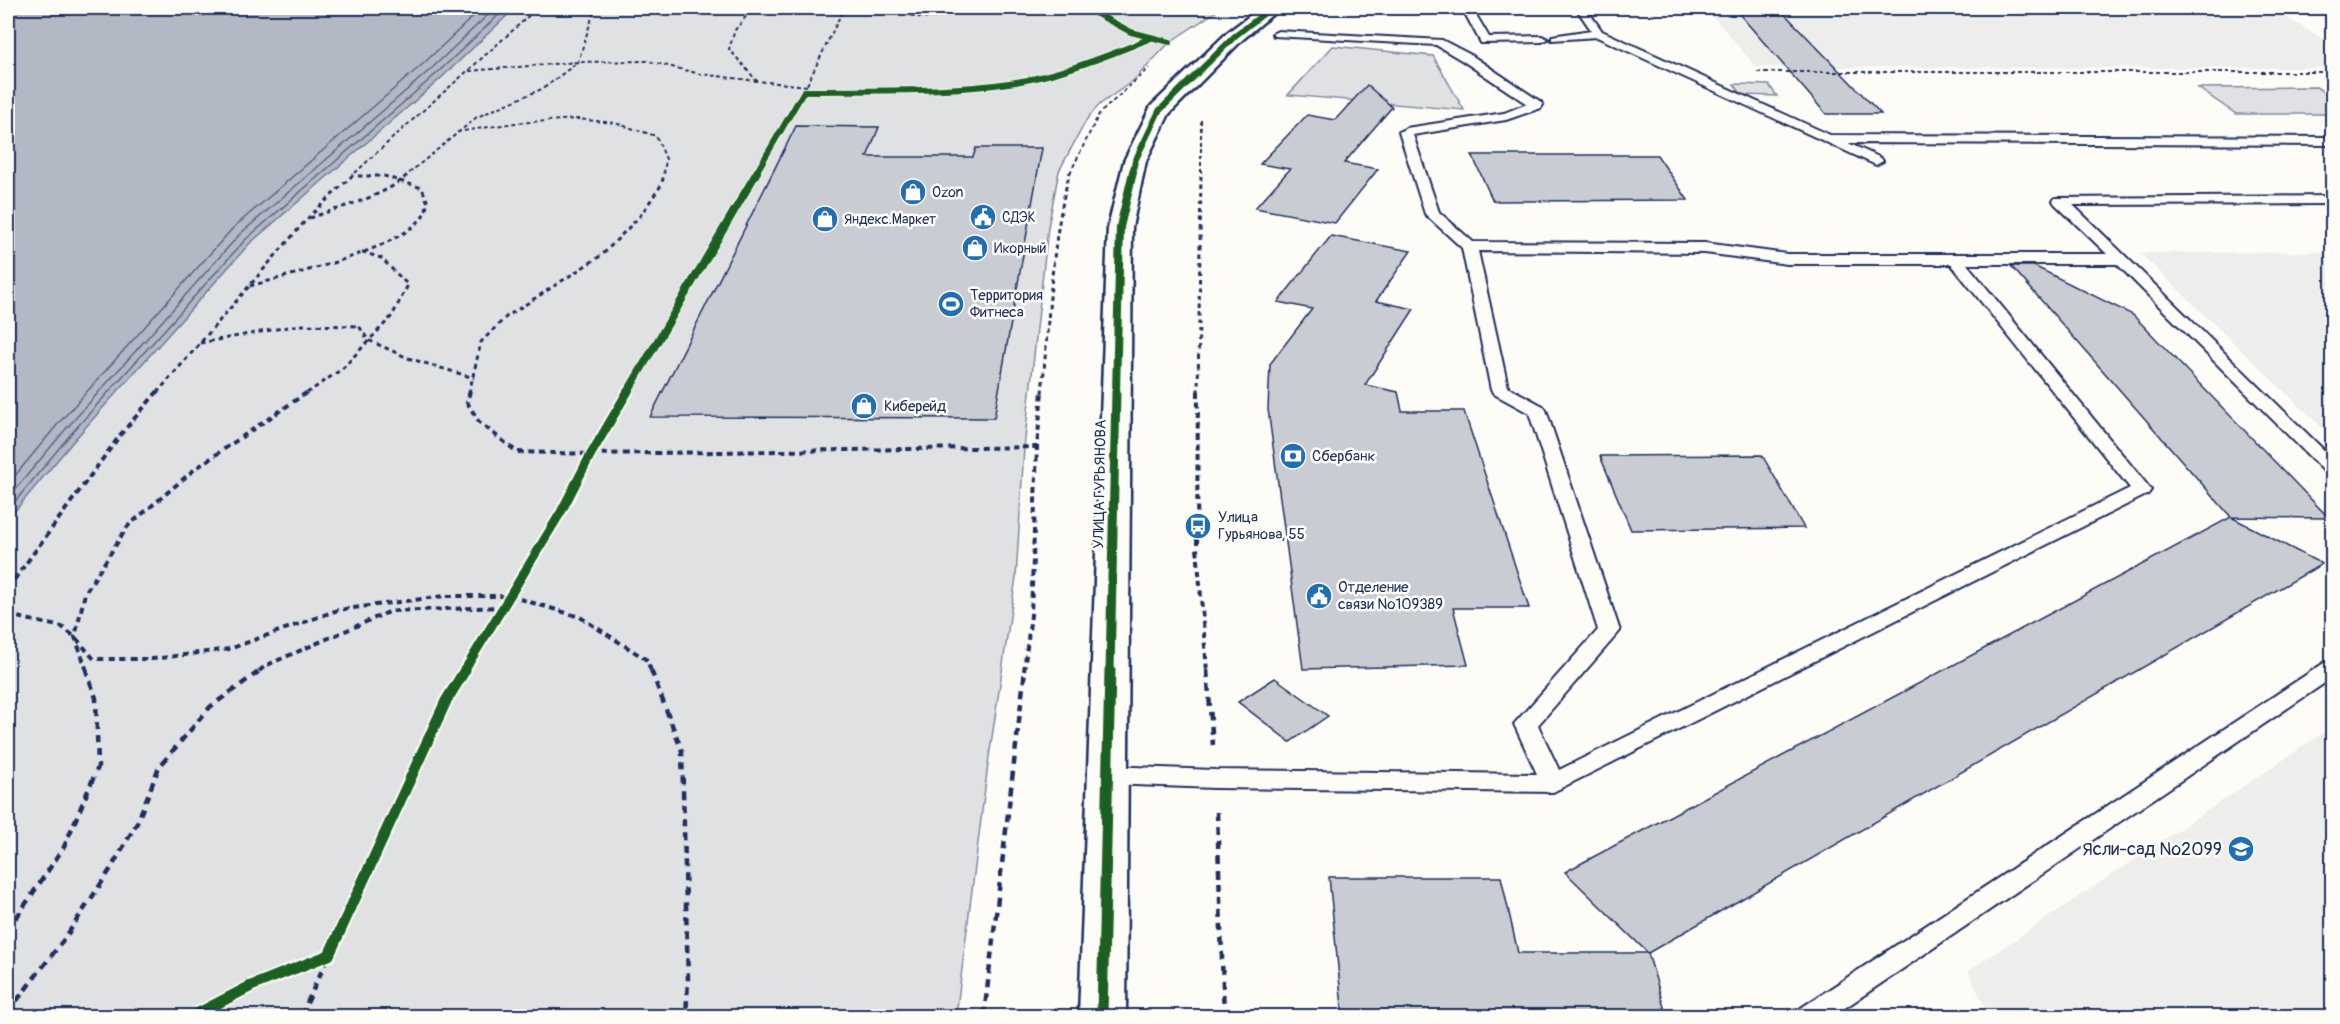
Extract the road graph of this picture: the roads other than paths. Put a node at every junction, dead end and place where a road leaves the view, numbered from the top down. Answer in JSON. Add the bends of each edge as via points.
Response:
{"nodes":[{"id":1,"x":1467,"y":8,"type":"edge"},
{"id":2,"x":1581,"y":8,"type":"edge"},
{"id":3,"x":1275,"y":21,"type":"edge"},
{"id":4,"x":1598,"y":33,"type":"junction"},
{"id":5,"x":1556,"y":38,"type":"dead end"},
{"id":6,"x":1542,"y":39,"type":"dead end"},
{"id":7,"x":1828,"y":139,"type":"junction"},
{"id":8,"x":2332,"y":141,"type":"edge"},
{"id":9,"x":1876,"y":161,"type":"dead end"},
{"id":10,"x":2332,"y":200,"type":"edge"},
{"id":11,"x":1469,"y":246,"type":"junction"},
{"id":12,"x":2121,"y":259,"type":"junction"},
{"id":13,"x":1956,"y":260,"type":"junction"},
{"id":14,"x":2332,"y":468,"type":"edge"},
{"id":15,"x":2332,"y":668,"type":"edge"},
{"id":16,"x":1107,"y":775,"type":"junction"},
{"id":17,"x":1553,"y":783,"type":"junction"},
{"id":18,"x":1102,"y":1017,"type":"edge"},
{"id":19,"x":1811,"y":1017,"type":"edge"}],
"edges":[{"from":1,"to":6,"type":"lane","via":[[1485,41]]},
{"from":2,"to":4,"type":"lane"},
{"from":3,"to":11,"type":"lane","via":[[1438,42],[1537,105],[1506,116],[1406,132],[1432,214]]},
{"from":3,"to":16,"type":"street","name":"УЛИЦА ГУРЬЯНОВА","via":[[1235,36],[1159,111],[1135,161],[1120,227]]},
{"from":4,"to":5,"type":"lane"},
{"from":4,"to":7,"type":"lane"},
{"from":7,"to":8,"type":"lane"},
{"from":7,"to":9,"type":"lane"},
{"from":10,"to":12,"type":"lane","via":[[2060,201]]},
{"from":11,"to":13,"type":"lane","via":[[1705,248],[1787,259]]},
{"from":11,"to":17,"type":"lane","via":[[1500,390],[1537,410],[1609,631],[1526,724]]},
{"from":12,"to":13,"type":"lane"},
{"from":12,"to":14,"type":"lane"},
{"from":13,"to":17,"type":"lane","via":[[2141,490]]},
{"from":15,"to":19,"type":"lane"},
{"from":16,"to":17,"type":"lane"},
{"from":16,"to":18,"type":"street","name":"УЛИЦА ГУРЬЯНОВА"}]}
